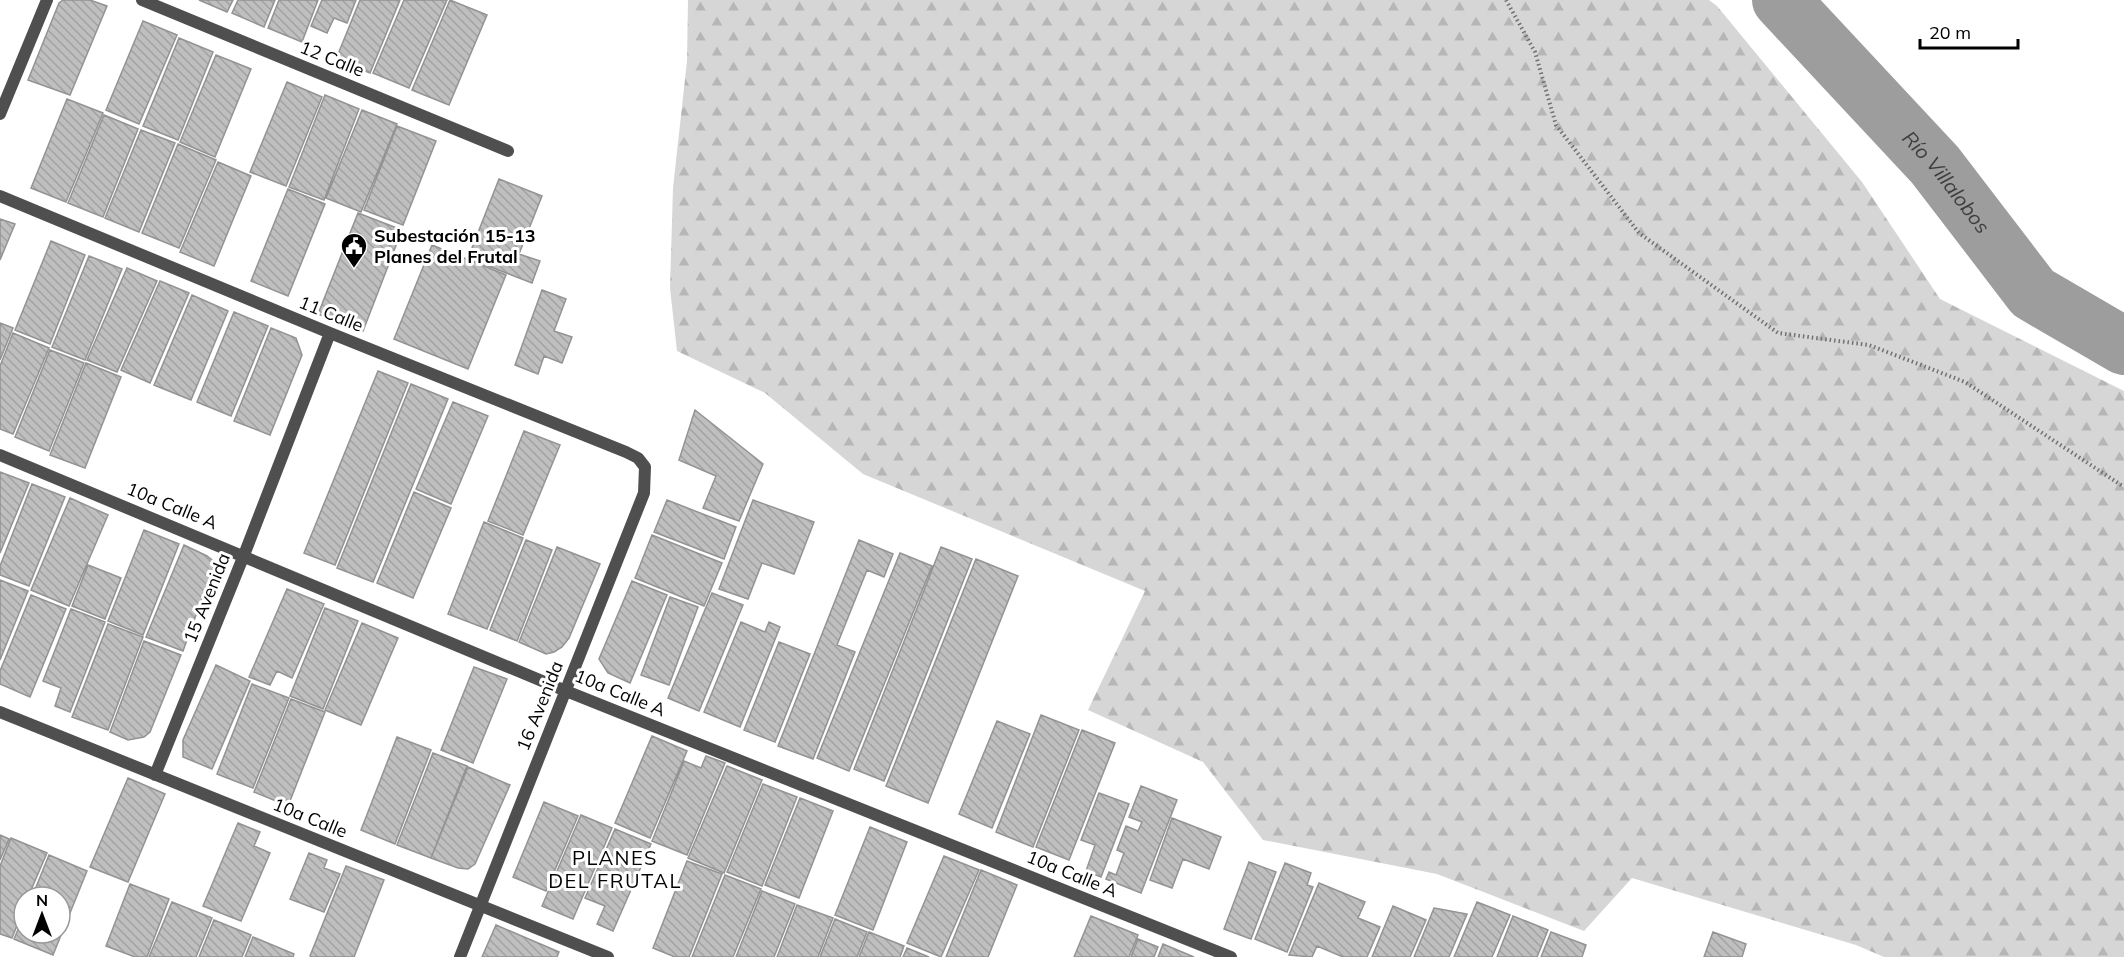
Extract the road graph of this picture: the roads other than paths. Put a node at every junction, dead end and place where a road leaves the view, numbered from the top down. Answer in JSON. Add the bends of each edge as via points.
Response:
{"nodes":[{"id":1,"x":47,"y":0,"type":"edge"},
{"id":2,"x":142,"y":0,"type":"edge"},
{"id":3,"x":0,"y":114,"type":"edge"},
{"id":4,"x":508,"y":151,"type":"dead end"},
{"id":5,"x":0,"y":196,"type":"edge"},
{"id":6,"x":330,"y":333,"type":"junction"},
{"id":7,"x":0,"y":455,"type":"edge"},
{"id":8,"x":645,"y":468,"type":"joint"},
{"id":9,"x":244,"y":555,"type":"junction"},
{"id":10,"x":566,"y":691,"type":"junction"},
{"id":11,"x":0,"y":712,"type":"edge"},
{"id":12,"x":155,"y":775,"type":"junction"},
{"id":13,"x":481,"y":906,"type":"junction"},
{"id":14,"x":460,"y":957,"type":"edge"},
{"id":15,"x":608,"y":957,"type":"edge"},
{"id":16,"x":1231,"y":957,"type":"edge"}],
"edges":[{"from":1,"to":3,"type":"street"},
{"from":2,"to":4,"type":"street","name":"12 Calle"},
{"from":5,"to":6,"type":"street","name":"11 Calle"},
{"from":6,"to":8,"type":"street","name":"11 Calle","via":[[626,452],[638,458]]},
{"from":6,"to":9,"type":"street","name":"15 Avenida"},
{"from":7,"to":9,"type":"street","name":"10a Calle A"},
{"from":8,"to":10,"type":"street","name":"16 Avenida","via":[[644,493]]},
{"from":9,"to":10,"type":"street","name":"10a Calle A"},
{"from":9,"to":12,"type":"street","name":"15 Avenida"},
{"from":10,"to":13,"type":"street","name":"16 Avenida"},
{"from":10,"to":16,"type":"street","name":"10a Calle A"},
{"from":11,"to":12,"type":"street","name":"10a Calle"},
{"from":12,"to":13,"type":"street","name":"10a Calle"},
{"from":13,"to":14,"type":"street","name":"16 Avenida"},
{"from":13,"to":15,"type":"street","name":"10a Calle"}]}
